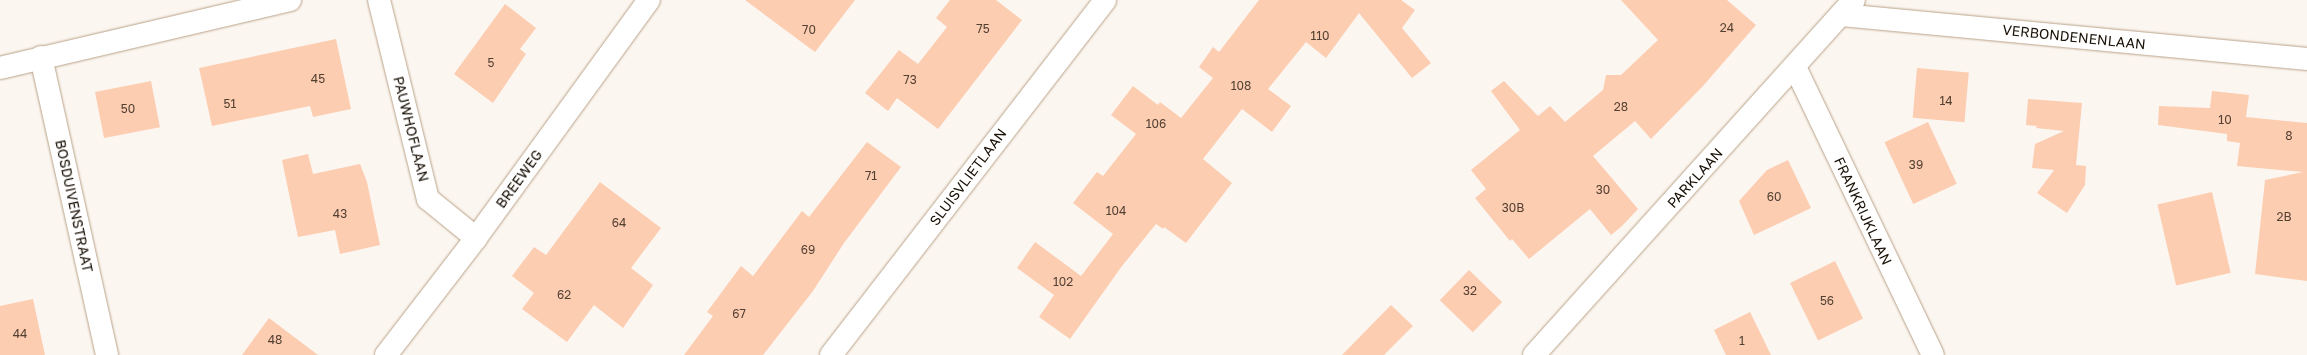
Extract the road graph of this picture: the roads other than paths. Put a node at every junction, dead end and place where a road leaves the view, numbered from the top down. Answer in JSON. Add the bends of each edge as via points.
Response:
{"nodes":[{"id":1,"x":290,"y":0,"type":"edge"},
{"id":2,"x":379,"y":0,"type":"edge"},
{"id":3,"x":649,"y":0,"type":"edge"},
{"id":4,"x":1105,"y":0,"type":"edge"},
{"id":5,"x":1848,"y":7,"type":"edge"},
{"id":6,"x":42,"y":57,"type":"junction"},
{"id":7,"x":2307,"y":60,"type":"edge"},
{"id":8,"x":1795,"y":67,"type":"junction"},
{"id":9,"x":0,"y":68,"type":"edge"},
{"id":10,"x":476,"y":238,"type":"junction"},
{"id":11,"x":1544,"y":351,"type":"edge"},
{"id":12,"x":107,"y":355,"type":"edge"},
{"id":13,"x":386,"y":355,"type":"edge"},
{"id":14,"x":832,"y":355,"type":"edge"},
{"id":15,"x":1933,"y":355,"type":"edge"}],
"edges":[{"from":1,"to":6,"type":"street"},
{"from":2,"to":10,"type":"street","name":"PAUWHOFLAAN","via":[[428,199]]},
{"from":3,"to":10,"type":"street","name":"BREEWEG"},
{"from":4,"to":14,"type":"street","name":"SLUISVLIETLAAN"},
{"from":5,"to":7,"type":"street","name":"VERBONDENENLAAN"},
{"from":5,"to":8,"type":"street","name":"PARKLAAN"},
{"from":6,"to":9,"type":"street"},
{"from":6,"to":12,"type":"street","name":"BOSDUIVENSTRAAT"},
{"from":8,"to":11,"type":"street","name":"PARKLAAN"},
{"from":8,"to":15,"type":"street","name":"FRANKRIJKLAAN"},
{"from":10,"to":13,"type":"street","name":"BREEWEG"}]}
